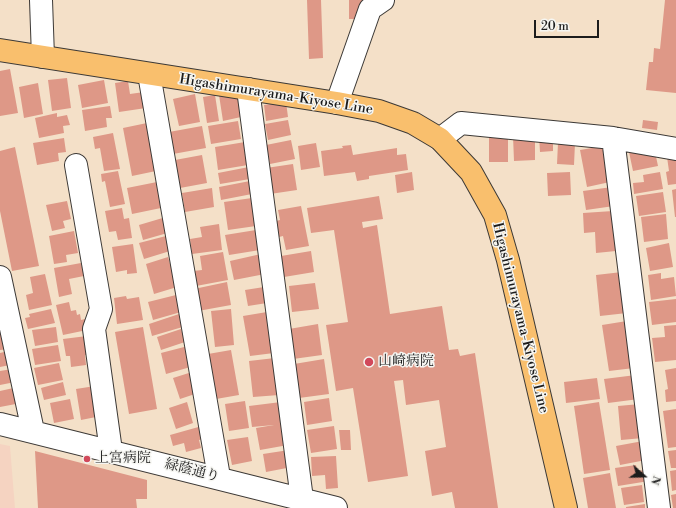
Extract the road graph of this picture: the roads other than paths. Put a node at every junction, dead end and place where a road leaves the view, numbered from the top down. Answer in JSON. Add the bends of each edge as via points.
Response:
{"nodes":[{"id":1,"x":41,"y":0,"type":"edge"},
{"id":2,"x":383,"y":0,"type":"edge"},
{"id":3,"x":0,"y":50,"type":"edge"},
{"id":4,"x":43,"y":57,"type":"junction"},
{"id":5,"x":150,"y":74,"type":"junction"},
{"id":6,"x":248,"y":89,"type":"junction"},
{"id":7,"x":337,"y":102,"type":"junction"},
{"id":8,"x":613,"y":138,"type":"junction"},
{"id":9,"x":440,"y":139,"type":"junction"},
{"id":10,"x":676,"y":148,"type":"edge"},
{"id":11,"x":76,"y":165,"type":"dead end"},
{"id":12,"x":0,"y":280,"type":"edge"},
{"id":13,"x":0,"y":424,"type":"edge"},
{"id":14,"x":33,"y":431,"type":"junction"},
{"id":15,"x":111,"y":450,"type":"junction"},
{"id":16,"x":219,"y":478,"type":"junction"},
{"id":17,"x":302,"y":499,"type":"junction"},
{"id":18,"x":336,"y":508,"type":"edge"},
{"id":19,"x":566,"y":508,"type":"edge"},
{"id":20,"x":659,"y":508,"type":"edge"}],
"edges":[{"from":1,"to":4,"type":"street"},
{"from":2,"to":7,"type":"street","via":[[370,9]]},
{"from":3,"to":4,"type":"main road","name":"Higashimurayama-Kiyose Line"},
{"from":4,"to":5,"type":"main road","name":"Higashimurayama-Kiyose Line"},
{"from":5,"to":6,"type":"main road","name":"Higashimurayama-Kiyose Line"},
{"from":5,"to":16,"type":"street"},
{"from":6,"to":7,"type":"main road","name":"Higashimurayama-Kiyose Line"},
{"from":6,"to":17,"type":"street"},
{"from":7,"to":9,"type":"main road","name":"Higashimurayama-Kiyose Line","via":[[379,111],[413,123]]},
{"from":8,"to":9,"type":"street","via":[[460,124]]},
{"from":8,"to":10,"type":"street"},
{"from":8,"to":20,"type":"street"},
{"from":9,"to":19,"type":"main road","name":"Higashimurayama-Kiyose Line","via":[[471,172],[495,215],[508,260]]},
{"from":11,"to":15,"type":"street","via":[[101,309],[94,329]]},
{"from":12,"to":14,"type":"street"},
{"from":13,"to":14,"type":"street","name":"緑蔭通り"},
{"from":14,"to":15,"type":"street","name":"緑蔭通り"},
{"from":15,"to":16,"type":"street","name":"緑蔭通り"},
{"from":16,"to":17,"type":"street","name":"緑蔭通り"},
{"from":17,"to":18,"type":"street","name":"緑蔭通り"}]}
